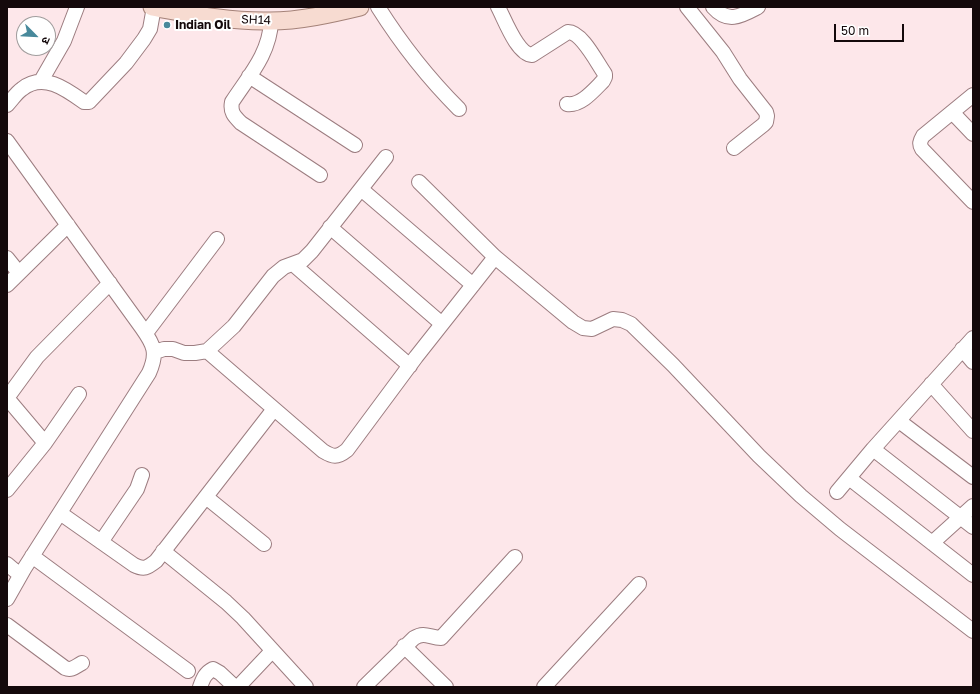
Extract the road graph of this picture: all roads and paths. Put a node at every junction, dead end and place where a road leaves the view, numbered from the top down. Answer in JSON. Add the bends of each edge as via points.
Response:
{"nodes":[{"id":1,"x":77,"y":7,"type":"edge"},
{"id":2,"x":153,"y":7,"type":"edge"},
{"id":3,"x":360,"y":7,"type":"edge"},
{"id":4,"x":378,"y":7,"type":"edge"},
{"id":5,"x":498,"y":7,"type":"edge"},
{"id":6,"x":687,"y":7,"type":"edge"},
{"id":7,"x":713,"y":7,"type":"edge"},
{"id":8,"x":758,"y":7,"type":"edge"},
{"id":9,"x":271,"y":21,"type":"junction"},
{"id":10,"x":249,"y":76,"type":"junction"},
{"id":11,"x":41,"y":81,"type":"junction"},
{"id":12,"x":973,"y":95,"type":"edge"},
{"id":13,"x":567,"y":104,"type":"dead end"},
{"id":14,"x":7,"y":105,"type":"edge"},
{"id":15,"x":459,"y":109,"type":"dead end"},
{"id":16,"x":952,"y":112,"type":"junction"},
{"id":17,"x":973,"y":134,"type":"edge"},
{"id":18,"x":7,"y":141,"type":"edge"},
{"id":19,"x":355,"y":145,"type":"dead end"},
{"id":20,"x":734,"y":148,"type":"dead end"},
{"id":21,"x":386,"y":157,"type":"dead end"},
{"id":22,"x":320,"y":175,"type":"dead end"},
{"id":23,"x":419,"y":182,"type":"dead end"},
{"id":24,"x":361,"y":188,"type":"junction"},
{"id":25,"x":973,"y":202,"type":"edge"},
{"id":26,"x":68,"y":225,"type":"junction"},
{"id":27,"x":330,"y":227,"type":"junction"},
{"id":28,"x":217,"y":239,"type":"dead end"},
{"id":29,"x":495,"y":257,"type":"junction"},
{"id":30,"x":7,"y":258,"type":"edge"},
{"id":31,"x":293,"y":264,"type":"junction"},
{"id":32,"x":20,"y":273,"type":"junction"},
{"id":33,"x":110,"y":283,"type":"junction"},
{"id":34,"x":7,"y":285,"type":"edge"},
{"id":35,"x":472,"y":285,"type":"junction"},
{"id":36,"x":442,"y":324,"type":"junction"},
{"id":37,"x":146,"y":333,"type":"junction"},
{"id":38,"x":973,"y":338,"type":"edge"},
{"id":39,"x":962,"y":349,"type":"junction"},
{"id":40,"x":155,"y":352,"type":"junction"},
{"id":41,"x":207,"y":352,"type":"junction"},
{"id":42,"x":973,"y":362,"type":"edge"},
{"id":43,"x":410,"y":366,"type":"junction"},
{"id":44,"x":931,"y":384,"type":"junction"},
{"id":45,"x":79,"y":394,"type":"dead end"},
{"id":46,"x":274,"y":409,"type":"junction"},
{"id":47,"x":899,"y":421,"type":"junction"},
{"id":48,"x":973,"y":431,"type":"edge"},
{"id":49,"x":45,"y":443,"type":"junction"},
{"id":50,"x":874,"y":448,"type":"junction"},
{"id":51,"x":142,"y":475,"type":"dead end"},
{"id":52,"x":973,"y":477,"type":"edge"},
{"id":53,"x":849,"y":478,"type":"junction"},
{"id":54,"x":7,"y":490,"type":"edge"},
{"id":55,"x":837,"y":492,"type":"dead end"},
{"id":56,"x":206,"y":497,"type":"junction"},
{"id":57,"x":973,"y":506,"type":"edge"},
{"id":58,"x":60,"y":513,"type":"junction"},
{"id":59,"x":961,"y":517,"type":"junction"},
{"id":60,"x":973,"y":528,"type":"edge"},
{"id":61,"x":101,"y":542,"type":"junction"},
{"id":62,"x":932,"y":543,"type":"junction"},
{"id":63,"x":264,"y":544,"type":"dead end"},
{"id":64,"x":164,"y":551,"type":"junction"},
{"id":65,"x":32,"y":556,"type":"junction"},
{"id":66,"x":515,"y":557,"type":"dead end"},
{"id":67,"x":973,"y":558,"type":"edge"},
{"id":68,"x":7,"y":564,"type":"edge"},
{"id":69,"x":968,"y":571,"type":"edge"},
{"id":70,"x":20,"y":575,"type":"junction"},
{"id":71,"x":639,"y":584,"type":"dead end"},
{"id":72,"x":7,"y":599,"type":"edge"},
{"id":73,"x":7,"y":625,"type":"edge"},
{"id":74,"x":973,"y":631,"type":"edge"},
{"id":75,"x":404,"y":646,"type":"junction"},
{"id":76,"x":272,"y":651,"type":"junction"},
{"id":77,"x":82,"y":663,"type":"dead end"},
{"id":78,"x":188,"y":671,"type":"dead end"},
{"id":79,"x":370,"y":685,"type":"edge"},
{"id":80,"x":200,"y":687,"type":"edge"},
{"id":81,"x":235,"y":687,"type":"edge"},
{"id":82,"x":238,"y":687,"type":"edge"},
{"id":83,"x":306,"y":687,"type":"edge"},
{"id":84,"x":446,"y":687,"type":"edge"},
{"id":85,"x":544,"y":687,"type":"edge"}],
"edges":[{"from":1,"to":11,"type":"street","via":[[64,40]]},
{"from":2,"to":9,"type":"main road","name":"SH14","number":"SH14","via":[[243,20]]},
{"from":2,"to":11,"type":"street","via":[[153,21],[144,39],[126,63],[89,102],[84,102],[56,84]]},
{"from":3,"to":9,"type":"main road","name":"SH14","number":"SH14","via":[[304,18]]},
{"from":4,"to":15,"type":"street","via":[[417,64]]},
{"from":5,"to":13,"type":"street","via":[[518,46],[528,55],[568,32],[581,38],[605,77],[583,99],[571,105]]},
{"from":6,"to":20,"type":"street","via":[[723,52],[767,116],[763,126]]},
{"from":7,"to":8,"type":"street","via":[[721,15],[731,18]]},
{"from":9,"to":10,"type":"street","via":[[267,46]]},
{"from":10,"to":19,"type":"street"},
{"from":10,"to":22,"type":"street","via":[[232,102],[233,115],[241,123]]},
{"from":11,"to":14,"type":"street","via":[[22,88]]},
{"from":12,"to":16,"type":"street"},
{"from":16,"to":17,"type":"street"},
{"from":16,"to":25,"type":"street","via":[[923,136],[920,145]]},
{"from":18,"to":26,"type":"street"},
{"from":21,"to":24,"type":"street"},
{"from":23,"to":29,"type":"street"},
{"from":24,"to":27,"type":"street"},
{"from":24,"to":35,"type":"street"},
{"from":26,"to":32,"type":"street"},
{"from":26,"to":33,"type":"street"},
{"from":27,"to":31,"type":"street","via":[[312,252]]},
{"from":27,"to":36,"type":"street"},
{"from":28,"to":37,"type":"street"},
{"from":29,"to":35,"type":"street"},
{"from":29,"to":74,"type":"street","via":[[583,328],[592,329],[612,319],[630,324],[801,496]]},
{"from":30,"to":32,"type":"street"},
{"from":31,"to":41,"type":"street","via":[[284,267],[273,276],[234,326]]},
{"from":31,"to":43,"type":"street"},
{"from":32,"to":34,"type":"street"},
{"from":33,"to":37,"type":"street"},
{"from":33,"to":49,"type":"street","via":[[37,358],[7,398]]},
{"from":35,"to":36,"type":"street"},
{"from":36,"to":43,"type":"street"},
{"from":37,"to":40,"type":"street"},
{"from":38,"to":39,"type":"street"},
{"from":39,"to":42,"type":"street"},
{"from":39,"to":44,"type":"street"},
{"from":40,"to":41,"type":"street","via":[[173,349],[184,353]]},
{"from":40,"to":58,"type":"street","via":[[149,373]]},
{"from":41,"to":46,"type":"street"},
{"from":43,"to":46,"type":"street","via":[[347,450],[340,455],[332,456],[323,452]]},
{"from":44,"to":47,"type":"street"},
{"from":44,"to":48,"type":"street"},
{"from":45,"to":49,"type":"street"},
{"from":46,"to":56,"type":"street"},
{"from":47,"to":50,"type":"street"},
{"from":47,"to":52,"type":"street"},
{"from":49,"to":54,"type":"street"},
{"from":50,"to":53,"type":"street"},
{"from":50,"to":59,"type":"street"},
{"from":51,"to":61,"type":"street","via":[[137,490]]},
{"from":53,"to":55,"type":"street"},
{"from":53,"to":62,"type":"street"},
{"from":56,"to":63,"type":"street"},
{"from":56,"to":64,"type":"street"},
{"from":57,"to":59,"type":"street"},
{"from":58,"to":61,"type":"street"},
{"from":58,"to":65,"type":"street"},
{"from":59,"to":60,"type":"street"},
{"from":59,"to":62,"type":"street"},
{"from":61,"to":64,"type":"street","via":[[141,569],[156,561]]},
{"from":62,"to":69,"type":"street"},
{"from":64,"to":76,"type":"street","via":[[226,602]]},
{"from":65,"to":70,"type":"street"},
{"from":65,"to":78,"type":"street"},
{"from":66,"to":75,"type":"street","via":[[441,638],[420,634]]},
{"from":67,"to":69,"type":"street"},
{"from":68,"to":70,"type":"street"},
{"from":70,"to":72,"type":"street"},
{"from":71,"to":85,"type":"street"},
{"from":73,"to":77,"type":"street","via":[[65,668],[69,670]]},
{"from":75,"to":79,"type":"street"},
{"from":75,"to":84,"type":"street"},
{"from":76,"to":82,"type":"street"},
{"from":76,"to":83,"type":"street"},
{"from":80,"to":81,"type":"street","via":[[204,676],[213,669]]}]}
